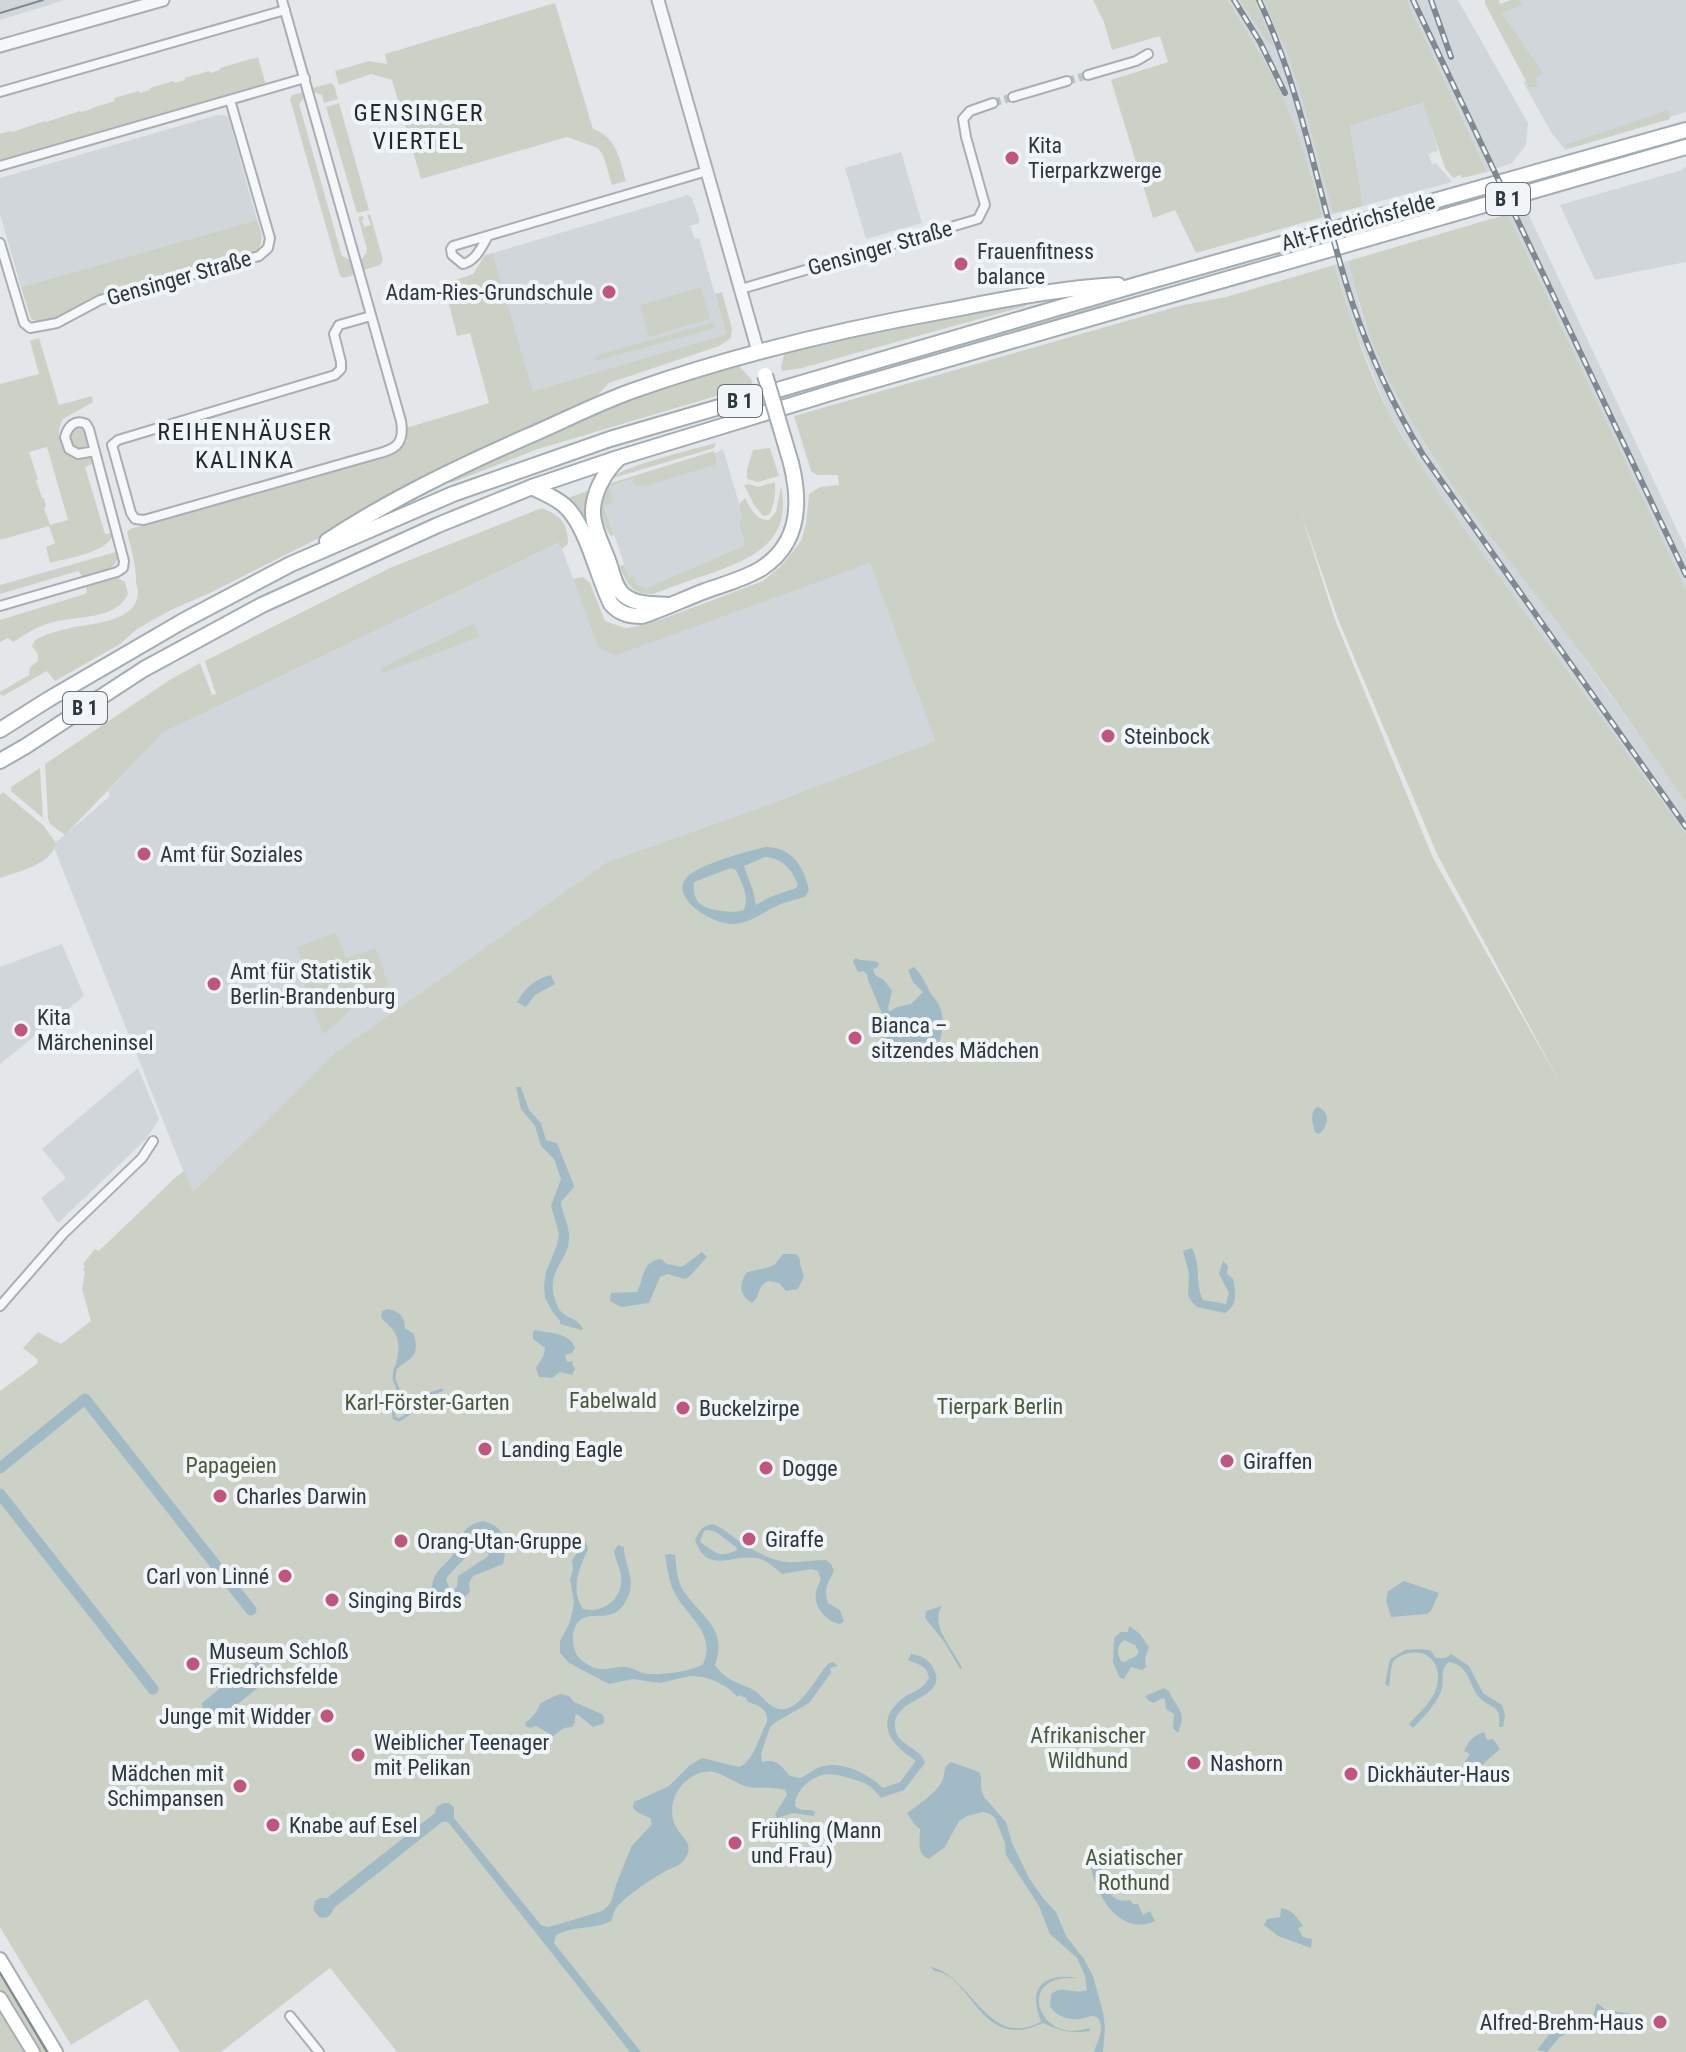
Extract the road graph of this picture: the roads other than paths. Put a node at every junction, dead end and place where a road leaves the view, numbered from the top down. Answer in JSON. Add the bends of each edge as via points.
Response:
{"nodes":[{"id":1,"x":163,"y":0,"type":"edge"},
{"id":2,"x":658,"y":0,"type":"edge"},
{"id":3,"x":284,"y":5,"type":"edge"},
{"id":4,"x":0,"y":46,"type":"edge"},
{"id":5,"x":1148,"y":54,"type":"dead end"},
{"id":6,"x":1088,"y":75,"type":"tunnel mouth"},
{"id":7,"x":305,"y":78,"type":"junction"},
{"id":8,"x":1067,"y":81,"type":"tunnel mouth"},
{"id":9,"x":0,"y":92,"type":"edge"},
{"id":10,"x":1013,"y":97,"type":"tunnel mouth"},
{"id":11,"x":230,"y":100,"type":"junction"},
{"id":12,"x":993,"y":103,"type":"tunnel mouth"},
{"id":13,"x":1686,"y":130,"type":"edge"},
{"id":14,"x":1686,"y":147,"type":"edge"},
{"id":15,"x":0,"y":166,"type":"edge"},
{"id":16,"x":707,"y":171,"type":"junction"},
{"id":17,"x":488,"y":236,"type":"dead end"},
{"id":18,"x":0,"y":243,"type":"edge"},
{"id":19,"x":1143,"y":283,"type":"junction"},
{"id":20,"x":741,"y":289,"type":"junction"},
{"id":21,"x":371,"y":316,"type":"junction"},
{"id":22,"x":758,"y":351,"type":"junction"},
{"id":23,"x":95,"y":451,"type":"dead end"},
{"id":24,"x":618,"y":458,"type":"junction"},
{"id":25,"x":532,"y":487,"type":"junction"},
{"id":26,"x":291,"y":564,"type":"junction"},
{"id":27,"x":668,"y":605,"type":"junction"},
{"id":28,"x":0,"y":606,"type":"edge"},
{"id":29,"x":3,"y":727,"type":"edge"},
{"id":30,"x":26,"y":746,"type":"junction"},
{"id":31,"x":0,"y":761,"type":"edge"},
{"id":32,"x":0,"y":768,"type":"edge"},
{"id":33,"x":153,"y":1141,"type":"dead end"},
{"id":34,"x":0,"y":1306,"type":"edge"},
{"id":35,"x":0,"y":1959,"type":"edge"},
{"id":36,"x":0,"y":1998,"type":"edge"},
{"id":37,"x":290,"y":2016,"type":"dead end"},
{"id":38,"x":315,"y":2051,"type":"edge"},
{"id":39,"x":33,"y":2052,"type":"edge"},
{"id":40,"x":56,"y":2052,"type":"edge"}],
"edges":[{"from":1,"to":4,"type":"street"},
{"from":2,"to":16,"type":"street"},
{"from":3,"to":7,"type":"street"},
{"from":3,"to":9,"type":"street"},
{"from":5,"to":6,"type":"street"},
{"from":7,"to":11,"type":"street"},
{"from":7,"to":21,"type":"street"},
{"from":8,"to":10,"type":"street"},
{"from":11,"to":15,"type":"street"},
{"from":11,"to":18,"type":"street","name":"Gensinger Straße","via":[[270,238],[259,256],[100,300],[57,323],[30,328]]},
{"from":12,"to":20,"type":"street","name":"Gensinger Straße","via":[[963,119],[985,205],[978,219]]},
{"from":13,"to":19,"type":"main road","name":"Alt-Friedrichsfelde","number":"B 1"},
{"from":14,"to":24,"type":"main road","name":"Alt-Friedrichsfelde","number":"B 1"},
{"from":16,"to":17,"type":"street"},
{"from":16,"to":20,"type":"street"},
{"from":19,"to":22,"type":"main road","via":[[1030,295]]},
{"from":19,"to":26,"type":"main road","name":"Alt-Friedrichsfelde","number":"B 1","via":[[610,439],[453,494]]},
{"from":20,"to":22,"type":"street"},
{"from":21,"to":21,"type":"street","via":[[339,325],[334,334],[341,369],[335,375],[112,445],[135,519],[394,448],[402,428]]},
{"from":22,"to":26,"type":"main road","via":[[630,392],[479,458],[351,525]]},
{"from":22,"to":27,"type":"main road","bridge":true,"via":[[794,476],[795,520],[786,544],[772,560],[749,575]]},
{"from":23,"to":28,"type":"street","via":[[123,568]]},
{"from":24,"to":25,"type":"main road","number":"B 1"},
{"from":24,"to":27,"type":"main road","via":[[598,489],[593,517],[618,588],[644,604]]},
{"from":25,"to":27,"type":"main road","via":[[573,515],[617,610],[642,616]]},
{"from":25,"to":30,"type":"main road","number":"B 1","via":[[262,605],[144,669]]},
{"from":26,"to":29,"type":"main road","number":"B 1"},
{"from":30,"to":31,"type":"main road","number":"B 1"},
{"from":30,"to":32,"type":"main road"},
{"from":33,"to":34,"type":"street"},
{"from":35,"to":40,"type":"main road"},
{"from":36,"to":39,"type":"main road"},
{"from":37,"to":38,"type":"street"}]}
